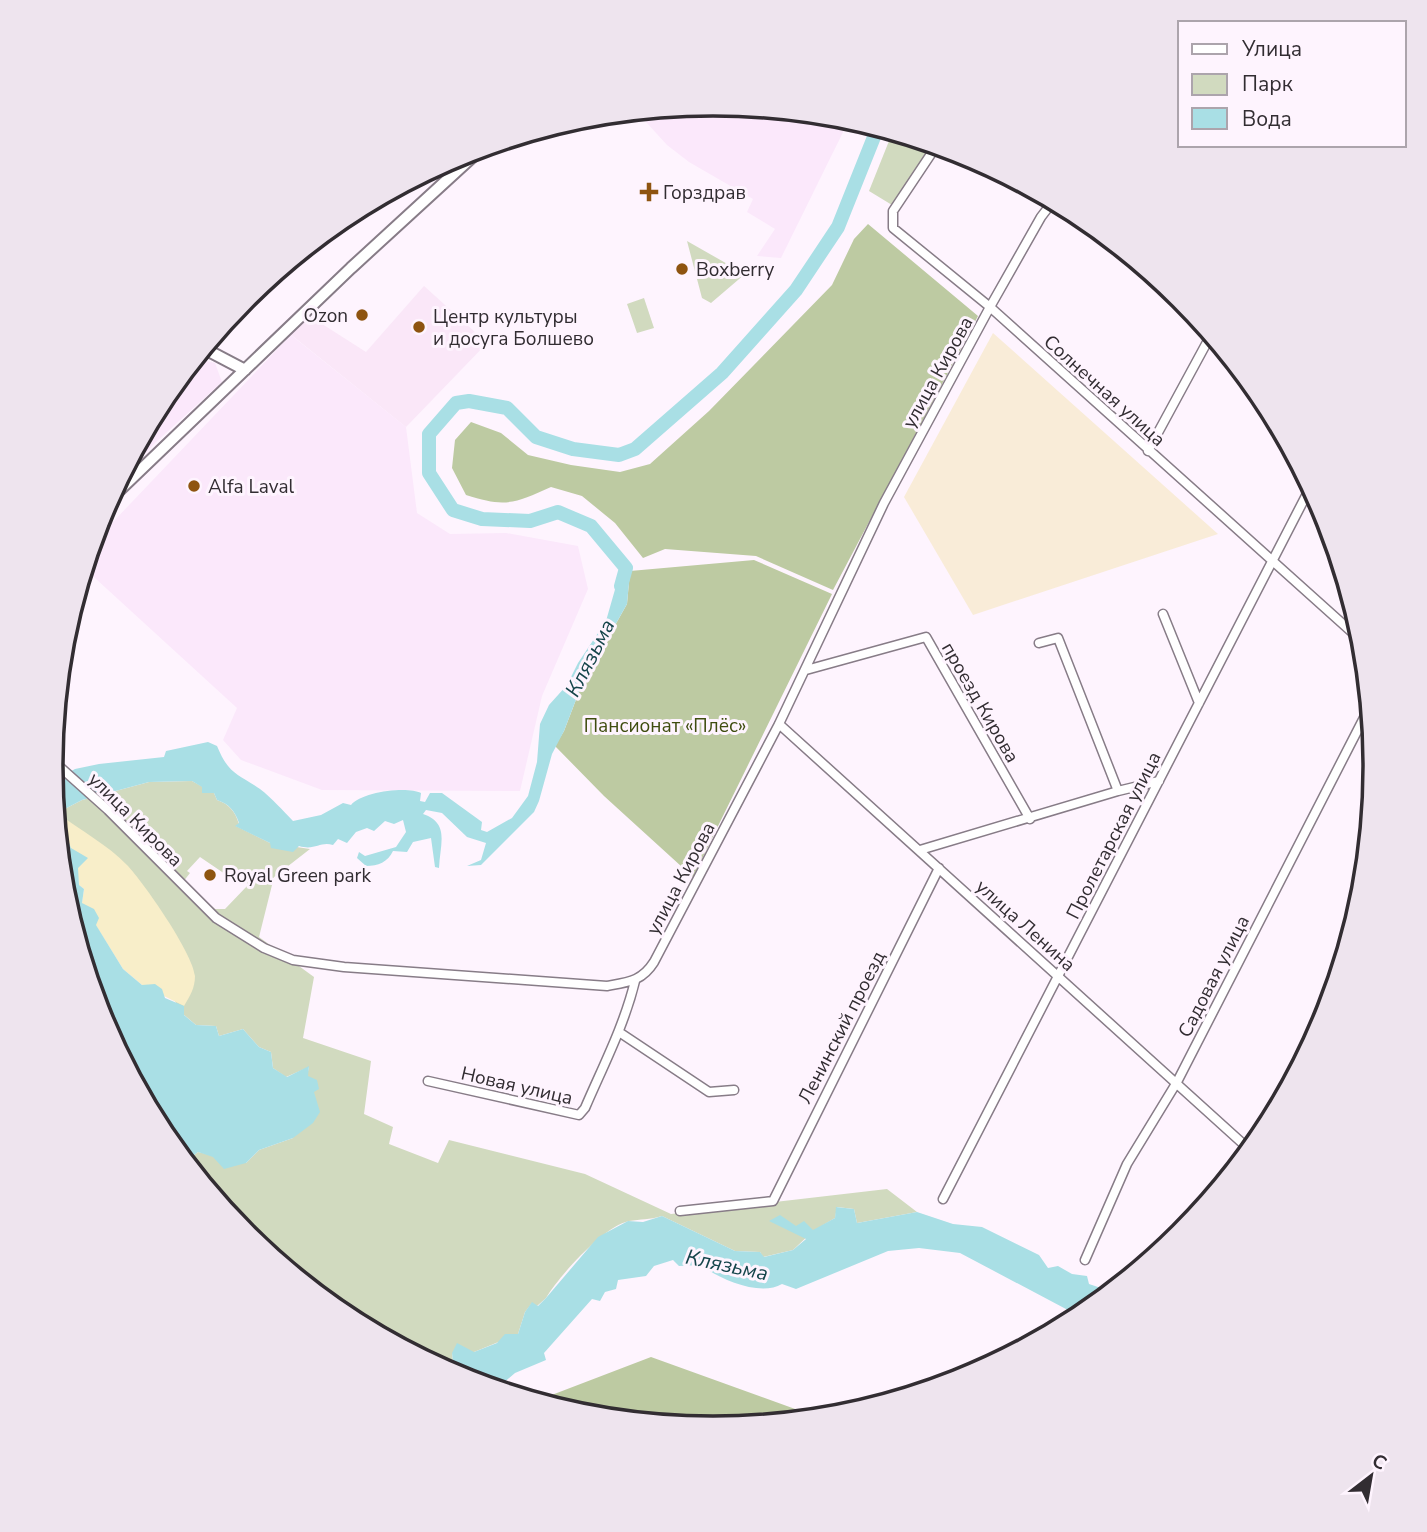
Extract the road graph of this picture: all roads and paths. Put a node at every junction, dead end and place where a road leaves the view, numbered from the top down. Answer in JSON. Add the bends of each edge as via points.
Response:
{"nodes":[{"id":1,"x":931,"y":153,"type":"edge"},
{"id":2,"x":460,"y":167,"type":"edge"},
{"id":3,"x":1048,"y":208,"type":"edge"},
{"id":4,"x":990,"y":307,"type":"junction"},
{"id":5,"x":1207,"y":342,"type":"edge"},
{"id":6,"x":211,"y":352,"type":"edge"},
{"id":7,"x":220,"y":357,"type":"junction"},
{"id":8,"x":245,"y":370,"type":"junction"},
{"id":9,"x":231,"y":383,"type":"junction"},
{"id":10,"x":1148,"y":451,"type":"junction"},
{"id":11,"x":128,"y":482,"type":"edge"},
{"id":12,"x":1305,"y":497,"type":"edge"},
{"id":13,"x":1273,"y":561,"type":"junction"},
{"id":14,"x":1163,"y":614,"type":"dead end"},
{"id":15,"x":1350,"y":630,"type":"edge"},
{"id":16,"x":1039,"y":643,"type":"dead end"},
{"id":17,"x":806,"y":670,"type":"junction"},
{"id":18,"x":1199,"y":703,"type":"junction"},
{"id":19,"x":1363,"y":720,"type":"edge"},
{"id":20,"x":779,"y":724,"type":"junction"},
{"id":21,"x":63,"y":770,"type":"edge"},
{"id":22,"x":1159,"y":781,"type":"junction"},
{"id":23,"x":1118,"y":791,"type":"junction"},
{"id":24,"x":1030,"y":819,"type":"junction"},
{"id":25,"x":920,"y":850,"type":"junction"},
{"id":26,"x":939,"y":868,"type":"junction"},
{"id":27,"x":1058,"y":975,"type":"junction"},
{"id":28,"x":635,"y":981,"type":"junction"},
{"id":29,"x":619,"y":1032,"type":"junction"},
{"id":30,"x":428,"y":1081,"type":"dead end"},
{"id":31,"x":1177,"y":1082,"type":"junction"},
{"id":32,"x":734,"y":1090,"type":"dead end"},
{"id":33,"x":1243,"y":1143,"type":"edge"},
{"id":34,"x":943,"y":1199,"type":"dead end"},
{"id":35,"x":680,"y":1211,"type":"dead end"},
{"id":36,"x":1085,"y":1260,"type":"dead end"}],
"edges":[{"from":1,"to":4,"type":"street","name":"Солнечная улица","via":[[893,211],[893,228]]},
{"from":2,"to":8,"type":"main road"},
{"from":3,"to":4,"type":"street","name":"улица Кирова"},
{"from":4,"to":10,"type":"street","name":"Солнечная улица"},
{"from":4,"to":17,"type":"street","name":"улица Кирова","via":[[884,503]]},
{"from":5,"to":10,"type":"street"},
{"from":6,"to":7,"type":"main road"},
{"from":7,"to":8,"type":"main road"},
{"from":7,"to":9,"type":"main road"},
{"from":8,"to":9,"type":"main road"},
{"from":9,"to":11,"type":"main road"},
{"from":10,"to":13,"type":"street","name":"Солнечная улица"},
{"from":12,"to":13,"type":"street","name":"Пролетарская улица"},
{"from":13,"to":15,"type":"street","name":"Солнечная улица"},
{"from":13,"to":18,"type":"street","name":"Пролетарская улица"},
{"from":14,"to":18,"type":"street"},
{"from":16,"to":23,"type":"street","via":[[1058,638]]},
{"from":17,"to":20,"type":"street","name":"улица Кирова"},
{"from":17,"to":24,"type":"street","name":"проезд Кирова","via":[[926,637]]},
{"from":18,"to":22,"type":"street","name":"Пролетарская улица"},
{"from":19,"to":31,"type":"street","name":"Садовая улица"},
{"from":20,"to":25,"type":"street","name":"улица Ленина"},
{"from":20,"to":28,"type":"street","name":"улица Кирова","via":[[654,962]]},
{"from":21,"to":28,"type":"street","name":"улица Кирова","via":[[216,918],[255,945],[293,960],[607,986]]},
{"from":22,"to":23,"type":"street"},
{"from":22,"to":27,"type":"street","name":"Пролетарская улица"},
{"from":23,"to":24,"type":"street"},
{"from":24,"to":25,"type":"street"},
{"from":25,"to":26,"type":"street","name":"улица Ленина"},
{"from":26,"to":27,"type":"street","name":"улица Ленина"},
{"from":26,"to":35,"type":"street","name":"Ленинский проезд","via":[[773,1201]]},
{"from":27,"to":31,"type":"street","name":"улица Ленина"},
{"from":27,"to":34,"type":"street","name":"Пролетарская улица"},
{"from":28,"to":29,"type":"street","name":"Новая улица"},
{"from":29,"to":30,"type":"street","name":"Новая улица","via":[[579,1115]]},
{"from":29,"to":32,"type":"street","via":[[709,1092]]},
{"from":31,"to":33,"type":"street","name":"улица Ленина"},
{"from":31,"to":36,"type":"street","name":"Садовая улица","via":[[1127,1164]]}]}
